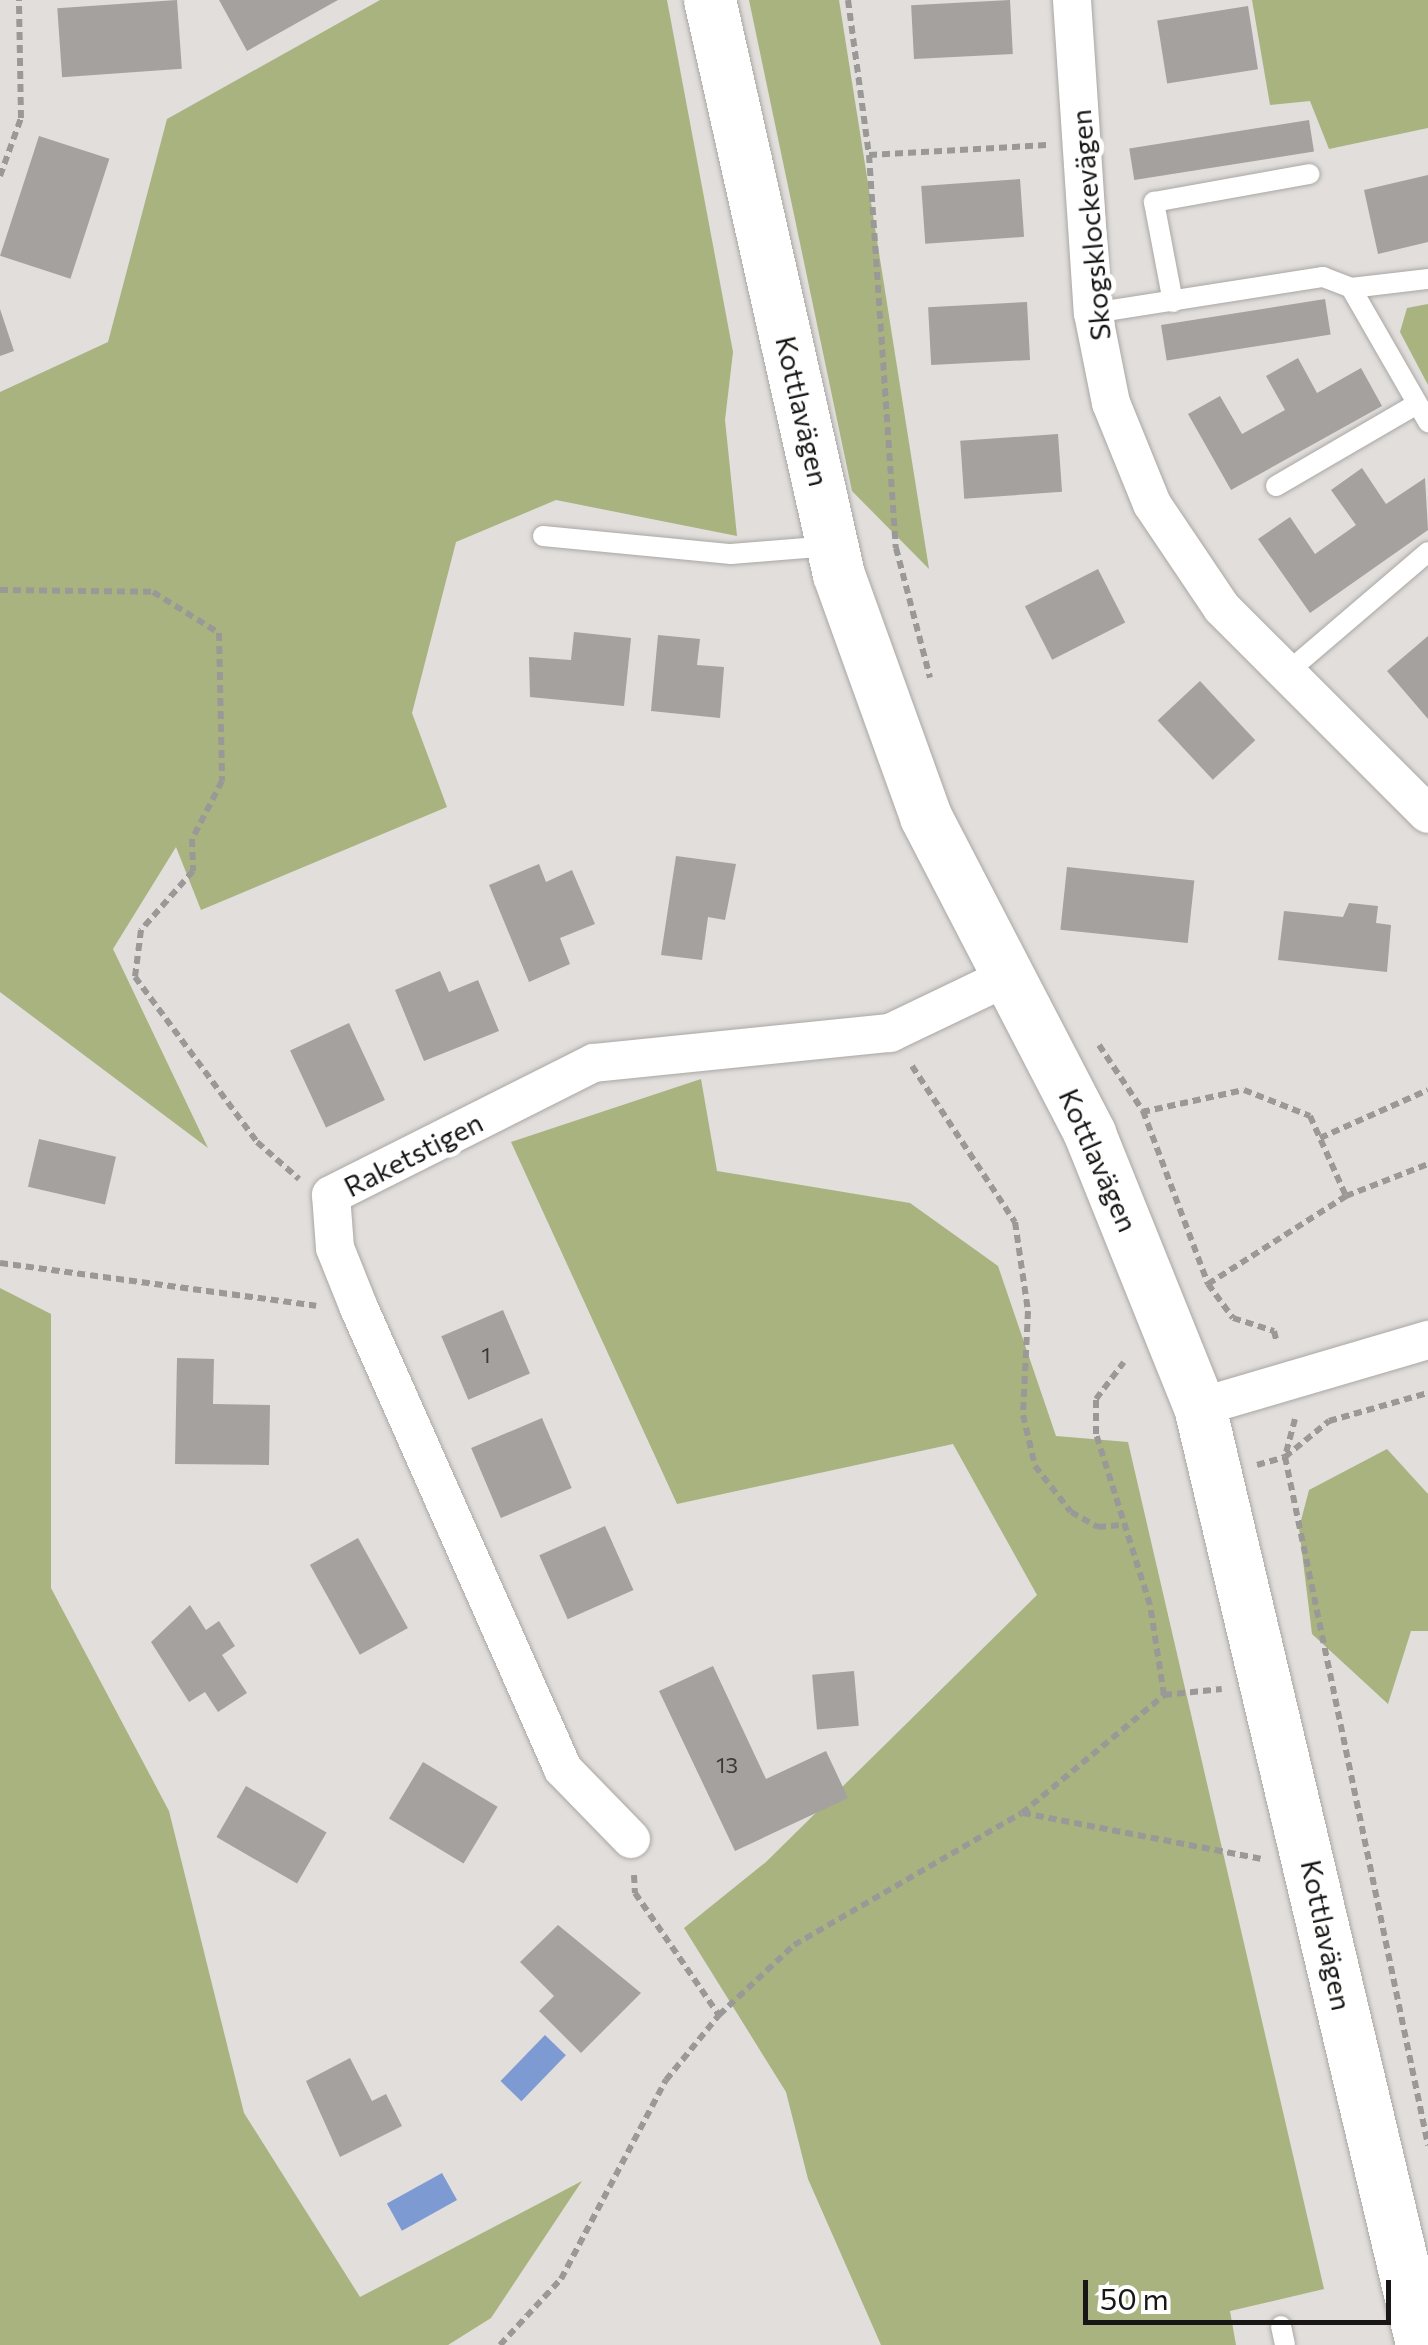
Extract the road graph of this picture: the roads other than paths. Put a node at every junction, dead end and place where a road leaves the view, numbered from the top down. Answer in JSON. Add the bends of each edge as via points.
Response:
{"nodes":[{"id":1,"x":710,"y":0,"type":"edge"},
{"id":2,"x":1072,"y":0,"type":"edge"},
{"id":3,"x":1309,"y":174,"type":"dead end"},
{"id":4,"x":1428,"y":279,"type":"edge"},
{"id":5,"x":1351,"y":288,"type":"junction"},
{"id":6,"x":1173,"y":302,"type":"junction"},
{"id":7,"x":1093,"y":313,"type":"junction"},
{"id":8,"x":1423,"y":413,"type":"edge"},
{"id":9,"x":1276,"y":486,"type":"dead end"},
{"id":10,"x":543,"y":536,"type":"dead end"},
{"id":11,"x":833,"y":546,"type":"junction"},
{"id":12,"x":1428,"y":552,"type":"edge"},
{"id":13,"x":1284,"y":675,"type":"junction"},
{"id":14,"x":1428,"y":814,"type":"edge"},
{"id":15,"x":1008,"y":976,"type":"junction"},
{"id":16,"x":1428,"y":1340,"type":"edge"},
{"id":17,"x":1200,"y":1407,"type":"junction"},
{"id":18,"x":631,"y":1839,"type":"road end"},
{"id":19,"x":1422,"y":2345,"type":"edge"}],
"edges":[{"from":1,"to":11,"type":"street","name":"Kottlavägen"},
{"from":2,"to":7,"type":"street","name":"Skogsklockevägen"},
{"from":3,"to":6,"type":"lane","via":[[1154,202]]},
{"from":4,"to":5,"type":"lane"},
{"from":5,"to":6,"type":"lane","via":[[1323,276]]},
{"from":5,"to":8,"type":"lane"},
{"from":6,"to":7,"type":"lane"},
{"from":7,"to":13,"type":"street","name":"Skogsklockevägen","via":[[1111,403],[1152,504],[1222,608]]},
{"from":8,"to":9,"type":"lane"},
{"from":10,"to":11,"type":"lane","via":[[731,554]]},
{"from":11,"to":15,"type":"street","name":"Kottlavägen","via":[[926,817]]},
{"from":12,"to":13,"type":"lane"},
{"from":13,"to":14,"type":"street","name":"Skogsklockevägen"},
{"from":15,"to":17,"type":"street","name":"Kottlavägen","via":[[1090,1134]]},
{"from":15,"to":18,"type":"street","name":"Raketstigen","via":[[890,1033],[594,1063],[331,1195],[335,1248],[359,1308],[563,1769]]},
{"from":16,"to":17,"type":"street"},
{"from":17,"to":19,"type":"street","name":"Kottlavägen"}]}
